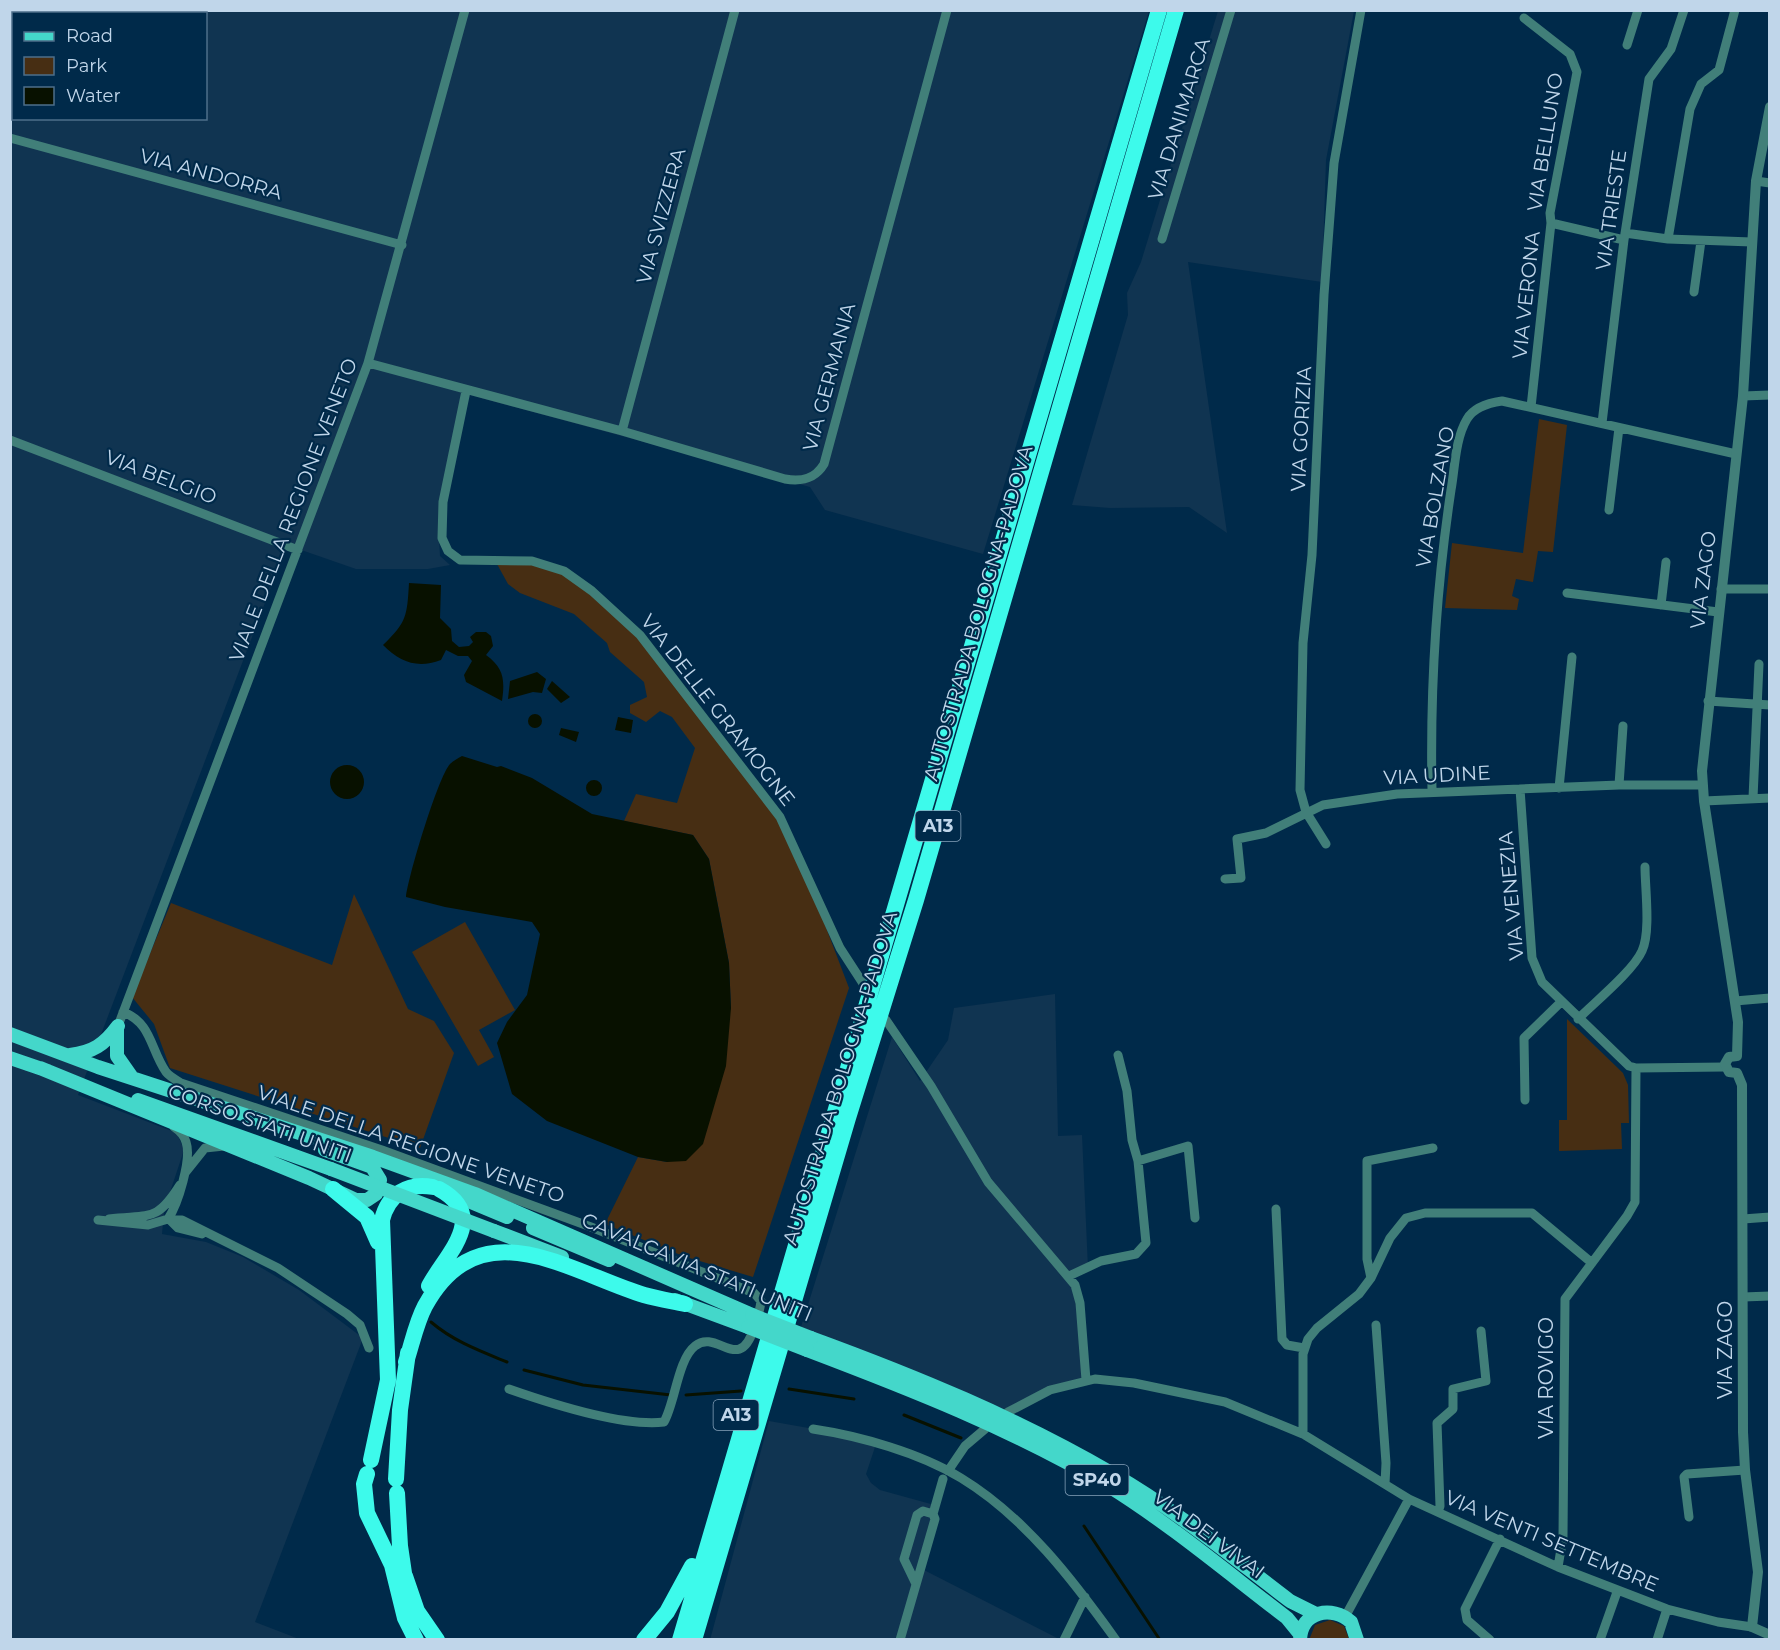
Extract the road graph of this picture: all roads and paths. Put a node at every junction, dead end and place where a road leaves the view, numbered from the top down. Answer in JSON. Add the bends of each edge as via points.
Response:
{"nodes":[{"id":1,"x":465,"y":10,"type":"edge"},
{"id":2,"x":735,"y":10,"type":"edge"},
{"id":3,"x":947,"y":10,"type":"edge"},
{"id":4,"x":1159,"y":10,"type":"edge"},
{"id":5,"x":1176,"y":10,"type":"edge"},
{"id":6,"x":1231,"y":10,"type":"edge"},
{"id":7,"x":1361,"y":10,"type":"edge"},
{"id":8,"x":1638,"y":10,"type":"edge"},
{"id":9,"x":1684,"y":10,"type":"edge"},
{"id":10,"x":1735,"y":10,"type":"edge"},
{"id":11,"x":1524,"y":18,"type":"dead end"},
{"id":12,"x":1627,"y":45,"type":"dead end"},
{"id":13,"x":1770,"y":107,"type":"edge"},
{"id":14,"x":10,"y":138,"type":"edge"},
{"id":15,"x":1756,"y":181,"type":"junction"},
{"id":16,"x":1770,"y":183,"type":"edge"},
{"id":17,"x":1551,"y":223,"type":"junction"},
{"id":18,"x":1625,"y":237,"type":"junction"},
{"id":19,"x":1162,"y":238,"type":"dead end"},
{"id":20,"x":1668,"y":239,"type":"junction"},
{"id":21,"x":1701,"y":241,"type":"junction"},
{"id":22,"x":1752,"y":242,"type":"junction"},
{"id":23,"x":402,"y":245,"type":"junction"},
{"id":24,"x":1694,"y":292,"type":"dead end"},
{"id":25,"x":368,"y":363,"type":"junction"},
{"id":26,"x":466,"y":391,"type":"junction"},
{"id":27,"x":1770,"y":395,"type":"edge"},
{"id":28,"x":1743,"y":396,"type":"junction"},
{"id":29,"x":1531,"y":407,"type":"junction"},
{"id":30,"x":1602,"y":423,"type":"junction"},
{"id":31,"x":1619,"y":428,"type":"junction"},
{"id":32,"x":622,"y":431,"type":"junction"},
{"id":33,"x":10,"y":440,"type":"edge"},
{"id":34,"x":1736,"y":454,"type":"junction"},
{"id":35,"x":1609,"y":510,"type":"dead end"},
{"id":36,"x":298,"y":550,"type":"junction"},
{"id":37,"x":1666,"y":562,"type":"dead end"},
{"id":38,"x":1721,"y":589,"type":"junction"},
{"id":39,"x":1770,"y":589,"type":"edge"},
{"id":40,"x":1567,"y":593,"type":"dead end"},
{"id":41,"x":1661,"y":605,"type":"junction"},
{"id":42,"x":1718,"y":612,"type":"junction"},
{"id":43,"x":1572,"y":657,"type":"dead end"},
{"id":44,"x":1760,"y":664,"type":"dead end"},
{"id":45,"x":1708,"y":701,"type":"junction"},
{"id":46,"x":1758,"y":705,"type":"junction"},
{"id":47,"x":1770,"y":705,"type":"edge"},
{"id":48,"x":1623,"y":726,"type":"dead end"},
{"id":49,"x":1702,"y":784,"type":"junction"},
{"id":50,"x":1619,"y":785,"type":"junction"},
{"id":51,"x":1559,"y":788,"type":"junction"},
{"id":52,"x":1520,"y":789,"type":"junction"},
{"id":53,"x":1432,"y":790,"type":"junction"},
{"id":54,"x":1753,"y":798,"type":"junction"},
{"id":55,"x":1770,"y":798,"type":"edge"},
{"id":56,"x":1704,"y":801,"type":"junction"},
{"id":57,"x":1306,"y":812,"type":"junction"},
{"id":58,"x":1326,"y":844,"type":"dead end"},
{"id":59,"x":1645,"y":867,"type":"dead end"},
{"id":60,"x":1225,"y":879,"type":"dead end"},
{"id":61,"x":864,"y":985,"type":"dead end"},
{"id":62,"x":1770,"y":998,"type":"edge"},
{"id":63,"x":1735,"y":1001,"type":"junction"},
{"id":64,"x":1561,"y":1002,"type":"junction"},
{"id":65,"x":123,"y":1012,"type":"junction"},
{"id":66,"x":1578,"y":1019,"type":"junction"},
{"id":67,"x":886,"y":1020,"type":"dead end"},
{"id":68,"x":118,"y":1026,"type":"junction"},
{"id":69,"x":10,"y":1034,"type":"edge"},
{"id":70,"x":1118,"y":1054,"type":"dead end"},
{"id":71,"x":68,"y":1056,"type":"junction"},
{"id":72,"x":1737,"y":1056,"type":"junction"},
{"id":73,"x":10,"y":1058,"type":"edge"},
{"id":74,"x":98,"y":1066,"type":"junction"},
{"id":75,"x":1725,"y":1066,"type":"junction"},
{"id":76,"x":39,"y":1068,"type":"junction"},
{"id":77,"x":1636,"y":1068,"type":"junction"},
{"id":78,"x":1737,"y":1073,"type":"junction"},
{"id":79,"x":132,"y":1077,"type":"junction"},
{"id":80,"x":1525,"y":1100,"type":"dead end"},
{"id":81,"x":168,"y":1121,"type":"junction"},
{"id":82,"x":305,"y":1143,"type":"junction"},
{"id":83,"x":230,"y":1147,"type":"junction"},
{"id":84,"x":1433,"y":1148,"type":"dead end"},
{"id":85,"x":1138,"y":1161,"type":"junction"},
{"id":86,"x":182,"y":1179,"type":"junction"},
{"id":87,"x":436,"y":1188,"type":"junction"},
{"id":88,"x":333,"y":1189,"type":"junction"},
{"id":89,"x":475,"y":1194,"type":"joint"},
{"id":90,"x":1276,"y":1209,"type":"dead end"},
{"id":91,"x":161,"y":1211,"type":"junction"},
{"id":92,"x":1770,"y":1217,"type":"edge"},
{"id":93,"x":1195,"y":1218,"type":"dead end"},
{"id":94,"x":168,"y":1219,"type":"junction"},
{"id":95,"x":1743,"y":1219,"type":"junction"},
{"id":96,"x":494,"y":1231,"type":"joint"},
{"id":97,"x":798,"y":1233,"type":"junction"},
{"id":98,"x":1592,"y":1263,"type":"junction"},
{"id":99,"x":385,"y":1275,"type":"junction"},
{"id":100,"x":1069,"y":1276,"type":"junction"},
{"id":101,"x":1371,"y":1278,"type":"junction"},
{"id":102,"x":1770,"y":1296,"type":"edge"},
{"id":103,"x":1743,"y":1297,"type":"junction"},
{"id":104,"x":685,"y":1304,"type":"junction"},
{"id":105,"x":723,"y":1304,"type":"junction"},
{"id":106,"x":750,"y":1321,"type":"junction"},
{"id":107,"x":1376,"y":1325,"type":"dead end"},
{"id":108,"x":1481,"y":1331,"type":"dead end"},
{"id":109,"x":369,"y":1348,"type":"dead end"},
{"id":110,"x":1304,"y":1348,"type":"junction"},
{"id":111,"x":406,"y":1362,"type":"junction"},
{"id":112,"x":1086,"y":1380,"type":"junction"},
{"id":113,"x":509,"y":1389,"type":"dead end"},
{"id":114,"x":997,"y":1421,"type":"junction"},
{"id":115,"x":813,"y":1429,"type":"dead end"},
{"id":116,"x":1303,"y":1434,"type":"junction"},
{"id":117,"x":1745,"y":1470,"type":"junction"},
{"id":118,"x":945,"y":1475,"type":"junction"},
{"id":119,"x":1385,"y":1484,"type":"junction"},
{"id":120,"x":1409,"y":1499,"type":"junction"},
{"id":121,"x":1438,"y":1512,"type":"junction"},
{"id":122,"x":933,"y":1514,"type":"junction"},
{"id":123,"x":1689,"y":1517,"type":"dead end"},
{"id":124,"x":1500,"y":1539,"type":"junction"},
{"id":125,"x":1558,"y":1567,"type":"junction"},
{"id":126,"x":399,"y":1570,"type":"junction"},
{"id":127,"x":916,"y":1584,"type":"junction"},
{"id":128,"x":1617,"y":1592,"type":"junction"},
{"id":129,"x":1085,"y":1597,"type":"junction"},
{"id":130,"x":1667,"y":1609,"type":"junction"},
{"id":131,"x":1316,"y":1614,"type":"junction"},
{"id":132,"x":1345,"y":1617,"type":"junction"},
{"id":133,"x":1752,"y":1627,"type":"junction"},
{"id":134,"x":1770,"y":1628,"type":"edge"},
{"id":135,"x":1770,"y":1635,"type":"edge"},
{"id":136,"x":411,"y":1637,"type":"edge"},
{"id":137,"x":1300,"y":1637,"type":"edge"},
{"id":138,"x":437,"y":1640,"type":"edge"},
{"id":139,"x":644,"y":1640,"type":"edge"},
{"id":140,"x":680,"y":1640,"type":"edge"},
{"id":141,"x":694,"y":1640,"type":"edge"},
{"id":142,"x":900,"y":1640,"type":"edge"},
{"id":143,"x":1064,"y":1640,"type":"edge"},
{"id":144,"x":1116,"y":1640,"type":"edge"},
{"id":145,"x":1357,"y":1640,"type":"edge"},
{"id":146,"x":1491,"y":1640,"type":"edge"},
{"id":147,"x":1600,"y":1640,"type":"edge"},
{"id":148,"x":1657,"y":1640,"type":"edge"}],
"edges":[{"from":1,"to":23,"type":"street","name":"VIALE DELLA REGIONE VENETO"},
{"from":2,"to":32,"type":"street","name":"VIA SVIZZERA"},
{"from":3,"to":32,"type":"street","name":"VIA GERMANIA","via":[[821,469],[810,478],[785,479]]},
{"from":4,"to":97,"type":"highway","name":"AUTOSTRADA BOLOGNA-PADOVA","number":"A13"},
{"from":5,"to":141,"type":"highway","name":"AUTOSTRADA BOLOGNA-PADOVA","number":"A13","via":[[916,900]]},
{"from":6,"to":19,"type":"street","name":"VIA DANIMARCA"},
{"from":7,"to":57,"type":"street","name":"VIA GORIZIA","via":[[1334,163],[1324,295],[1312,555],[1303,643],[1300,790]]},
{"from":8,"to":12,"type":"street"},
{"from":9,"to":18,"type":"street","name":"VIA TRIESTE","via":[[1671,49],[1649,79]]},
{"from":10,"to":20,"type":"street","via":[[1719,70],[1701,84],[1690,109]]},
{"from":11,"to":17,"type":"street","name":"VIA BELLUNO","via":[[1570,54],[1577,72]]},
{"from":13,"to":15,"type":"street","name":"VIA ZAGO"},
{"from":14,"to":23,"type":"street","name":"VIA ANDORRA"},
{"from":15,"to":16,"type":"street"},
{"from":15,"to":22,"type":"street","name":"VIA ZAGO"},
{"from":17,"to":18,"type":"street","name":"VIA VERONA"},
{"from":17,"to":29,"type":"street","name":"VIA VERONA"},
{"from":18,"to":20,"type":"street","name":"VIA VERONA"},
{"from":18,"to":30,"type":"street","name":"VIA TRIESTE"},
{"from":20,"to":21,"type":"street","name":"VIA VERONA"},
{"from":21,"to":22,"type":"street","name":"VIA VERONA"},
{"from":21,"to":24,"type":"street"},
{"from":22,"to":28,"type":"street","name":"VIA ZAGO"},
{"from":23,"to":25,"type":"street","name":"VIALE DELLA REGIONE VENETO"},
{"from":25,"to":26,"type":"street","name":"VIA GERMANIA"},
{"from":25,"to":36,"type":"street","name":"VIALE DELLA REGIONE VENETO"},
{"from":26,"to":32,"type":"street","name":"VIA GERMANIA"},
{"from":26,"to":61,"type":"street","name":"VIA DELLE GRAMOGNE","via":[[443,502],[442,538],[448,551],[460,560],[532,561],[564,571],[640,635],[780,817],[840,948]]},
{"from":27,"to":28,"type":"street"},
{"from":28,"to":34,"type":"street","name":"VIA ZAGO"},
{"from":29,"to":30,"type":"street","name":"VIA BOLZANO"},
{"from":29,"to":53,"type":"street","name":"VIA BOLZANO","via":[[1490,402],[1476,409],[1461,430],[1437,594]]},
{"from":30,"to":31,"type":"street","name":"VIA BOLZANO"},
{"from":31,"to":34,"type":"street","name":"VIA BOLZANO"},
{"from":31,"to":35,"type":"street"},
{"from":33,"to":36,"type":"street","name":"VIA BELGIO"},
{"from":34,"to":38,"type":"street","name":"VIA ZAGO"},
{"from":36,"to":65,"type":"street","name":"VIALE DELLA REGIONE VENETO"},
{"from":37,"to":41,"type":"street"},
{"from":38,"to":39,"type":"street"},
{"from":38,"to":42,"type":"street","name":"VIA ZAGO"},
{"from":40,"to":41,"type":"street"},
{"from":41,"to":42,"type":"street"},
{"from":42,"to":45,"type":"street","name":"VIA ZAGO"},
{"from":43,"to":51,"type":"street"},
{"from":44,"to":46,"type":"street"},
{"from":45,"to":46,"type":"street"},
{"from":45,"to":49,"type":"street","name":"VIA ZAGO"},
{"from":46,"to":47,"type":"street"},
{"from":46,"to":54,"type":"street"},
{"from":48,"to":50,"type":"street"},
{"from":49,"to":50,"type":"street","name":"VIA UDINE"},
{"from":49,"to":56,"type":"street","name":"VIA ZAGO"},
{"from":50,"to":51,"type":"street","name":"VIA UDINE"},
{"from":51,"to":52,"type":"street","name":"VIA UDINE"},
{"from":52,"to":53,"type":"street","name":"VIA UDINE"},
{"from":52,"to":64,"type":"street","name":"VIA VENEZIA","via":[[1534,967]]},
{"from":53,"to":57,"type":"street","name":"VIA UDINE","via":[[1347,801]]},
{"from":54,"to":55,"type":"street"},
{"from":54,"to":56,"type":"street"},
{"from":56,"to":63,"type":"street","name":"VIA ZAGO"},
{"from":57,"to":58,"type":"street","name":"VIA GORIZIA"},
{"from":57,"to":60,"type":"street","name":"VIA UDINE","via":[[1266,833],[1237,839],[1241,878]]},
{"from":59,"to":66,"type":"street","via":[[1642,950]]},
{"from":62,"to":63,"type":"street"},
{"from":63,"to":72,"type":"street","name":"VIA ZAGO","via":[[1740,1031]]},
{"from":64,"to":66,"type":"street","name":"VIA VENEZIA"},
{"from":64,"to":80,"type":"street","via":[[1524,1038]]},
{"from":65,"to":68,"type":"street","name":"VIALE DELLA REGIONE VENETO"},
{"from":65,"to":113,"type":"street","name":"VIALE DELLA REGIONE VENETO","via":[[138,1019],[150,1034],[166,1073],[181,1083],[382,1150],[591,1227],[754,1293],[761,1301],[744,1348],[702,1343],[694,1346],[686,1358],[664,1422],[584,1412]]},
{"from":66,"to":77,"type":"street","name":"VIA VENEZIA","via":[[1623,1062]]},
{"from":67,"to":100,"type":"street","via":[[988,1182]]},
{"from":68,"to":71,"type":"main road","via":[[106,1043]]},
{"from":68,"to":79,"type":"main road","via":[[117,1056]]},
{"from":69,"to":71,"type":"main road","name":"CORSO STATI UNITI"},
{"from":70,"to":85,"type":"street"},
{"from":71,"to":74,"type":"main road","name":"CORSO STATI UNITI"},
{"from":72,"to":75,"type":"street","via":[[1729,1057]]},
{"from":72,"to":78,"type":"street","name":"VIA ZAGO","via":[[1743,1064]]},
{"from":73,"to":76,"type":"main road","name":"CORSO STATI UNITI"},
{"from":74,"to":79,"type":"main road","name":"CORSO STATI UNITI"},
{"from":74,"to":82,"type":"main road"},
{"from":75,"to":77,"type":"street"},
{"from":75,"to":78,"type":"street","via":[[1729,1072]]},
{"from":76,"to":81,"type":"main road"},
{"from":76,"to":96,"type":"main road","name":"CORSO STATI UNITI","bridge":true,"via":[[181,1115]]},
{"from":77,"to":98,"type":"street","name":"VIA ROVIGO","via":[[1635,1202]]},
{"from":78,"to":95,"type":"street","name":"VIA ZAGO","via":[[1742,1085]]},
{"from":79,"to":89,"type":"main road","name":"CORSO STATI UNITI","via":[[374,1156]]},
{"from":81,"to":83,"type":"main road"},
{"from":81,"to":86,"type":"street","via":[[186,1142]]},
{"from":82,"to":87,"type":"main road"},
{"from":82,"to":88,"type":"main road","via":[[368,1165],[380,1180],[376,1194],[367,1200],[356,1200]]},
{"from":83,"to":86,"type":"street","via":[[205,1148]]},
{"from":83,"to":88,"type":"main road"},
{"from":84,"to":101,"type":"street","via":[[1367,1161],[1366,1259]]},
{"from":85,"to":93,"type":"street","via":[[1188,1146]]},
{"from":85,"to":100,"type":"street","via":[[1147,1238],[1144,1247],[1130,1257],[1101,1261]]},
{"from":86,"to":91,"type":"street"},
{"from":86,"to":94,"type":"street","via":[[179,1198]]},
{"from":87,"to":99,"type":"highway","via":[[409,1187],[387,1206],[382,1227]]},
{"from":87,"to":105,"type":"main road","via":[[681,1291]]},
{"from":87,"to":111,"type":"highway","via":[[457,1204],[462,1230],[457,1246],[435,1274],[421,1303]]},
{"from":88,"to":99,"type":"highway","via":[[367,1217],[379,1243]]},
{"from":89,"to":105,"type":"main road","name":"CAVALCAVIA STATI UNITI"},
{"from":90,"to":110,"type":"street","via":[[1282,1339],[1287,1345]]},
{"from":91,"to":94,"type":"street"},
{"from":91,"to":94,"type":"street","via":[[98,1220],[148,1225]]},
{"from":92,"to":95,"type":"street"},
{"from":94,"to":109,"type":"street","via":[[182,1220],[278,1268],[360,1325]]},
{"from":95,"to":103,"type":"street","name":"VIA ZAGO"},
{"from":96,"to":104,"type":"main road","name":"CAVALCAVIA STATI UNITI"},
{"from":97,"to":139,"type":"highway","number":"A13","via":[[751,1363],[690,1570],[667,1612]]},
{"from":97,"to":140,"type":"highway","name":"AUTOSTRADA BOLOGNA-PADOVA","number":"A13"},
{"from":98,"to":101,"type":"street","via":[[1532,1213],[1425,1213],[1407,1218],[1390,1238]]},
{"from":98,"to":125,"type":"street","name":"VIA ROVIGO","via":[[1565,1299],[1563,1538]]},
{"from":99,"to":126,"type":"highway","via":[[388,1380],[364,1484],[367,1513]]},
{"from":100,"to":112,"type":"street","via":[[1080,1303]]},
{"from":101,"to":110,"type":"street","via":[[1350,1304],[1317,1328]]},
{"from":102,"to":103,"type":"street"},
{"from":103,"to":117,"type":"street","name":"VIA ZAGO"},
{"from":104,"to":106,"type":"main road","name":"CAVALCAVIA STATI UNITI"},
{"from":104,"to":111,"type":"highway","via":[[644,1294],[534,1254],[492,1254],[464,1264],[441,1283],[424,1308]]},
{"from":105,"to":106,"type":"main road","name":"CAVALCAVIA STATI UNITI"},
{"from":106,"to":114,"type":"main road","name":"CAVALCAVIA STATI UNITI","bridge":true},
{"from":107,"to":119,"type":"street"},
{"from":108,"to":121,"type":"street","via":[[1486,1381],[1453,1389],[1453,1408],[1437,1423]]},
{"from":110,"to":116,"type":"street"},
{"from":111,"to":126,"type":"highway","via":[[397,1486]]},
{"from":112,"to":114,"type":"street","via":[[1039,1394]]},
{"from":112,"to":116,"type":"street","name":"VIA VENTI SETTEMBRE","via":[[1134,1383],[1203,1396]]},
{"from":114,"to":118,"type":"street","via":[[964,1446]]},
{"from":114,"to":131,"type":"main road","name":"VIA DEI VIVAI","number":"SP40","via":[[1084,1458],[1143,1493],[1290,1601]]},
{"from":114,"to":137,"type":"main road","name":"VIA DEI VIVAI","number":"SP40","via":[[1137,1505],[1287,1618]]},
{"from":115,"to":118,"type":"street","via":[[876,1444]]},
{"from":116,"to":119,"type":"street","name":"VIA VENTI SETTEMBRE"},
{"from":117,"to":123,"type":"street","via":[[1686,1474]]},
{"from":117,"to":133,"type":"street","name":"VIA ZAGO","via":[[1758,1572]]},
{"from":118,"to":122,"type":"street"},
{"from":118,"to":129,"type":"street","via":[[968,1482],[1035,1539]]},
{"from":119,"to":120,"type":"street","name":"VIA VENTI SETTEMBRE"},
{"from":120,"to":121,"type":"street","name":"VIA VENTI SETTEMBRE"},
{"from":120,"to":132,"type":"street"},
{"from":121,"to":124,"type":"street","name":"VIA VENTI SETTEMBRE"},
{"from":122,"to":127,"type":"street","via":[[935,1519]]},
{"from":122,"to":127,"type":"street","via":[[922,1511],[917,1515],[904,1559]]},
{"from":124,"to":125,"type":"street","name":"VIA VENTI SETTEMBRE"},
{"from":124,"to":146,"type":"street","via":[[1465,1609],[1467,1620]]},
{"from":125,"to":128,"type":"street","name":"VIA VENTI SETTEMBRE"},
{"from":126,"to":136,"type":"highway"},
{"from":126,"to":138,"type":"highway","via":[[417,1611]]},
{"from":127,"to":142,"type":"street"},
{"from":128,"to":130,"type":"street","name":"VIA VENTI SETTEMBRE"},
{"from":128,"to":147,"type":"street"},
{"from":129,"to":143,"type":"street"},
{"from":129,"to":144,"type":"street"},
{"from":130,"to":133,"type":"street","name":"VIA VENTI SETTEMBRE"},
{"from":130,"to":148,"type":"street"},
{"from":131,"to":132,"type":"main road","number":"SP40","via":[[1331,1612]]},
{"from":131,"to":137,"type":"main road","number":"SP40","via":[[1303,1626]]},
{"from":132,"to":145,"type":"main road","via":[[1355,1629]]},
{"from":133,"to":134,"type":"street"},
{"from":133,"to":135,"type":"street"}]}
